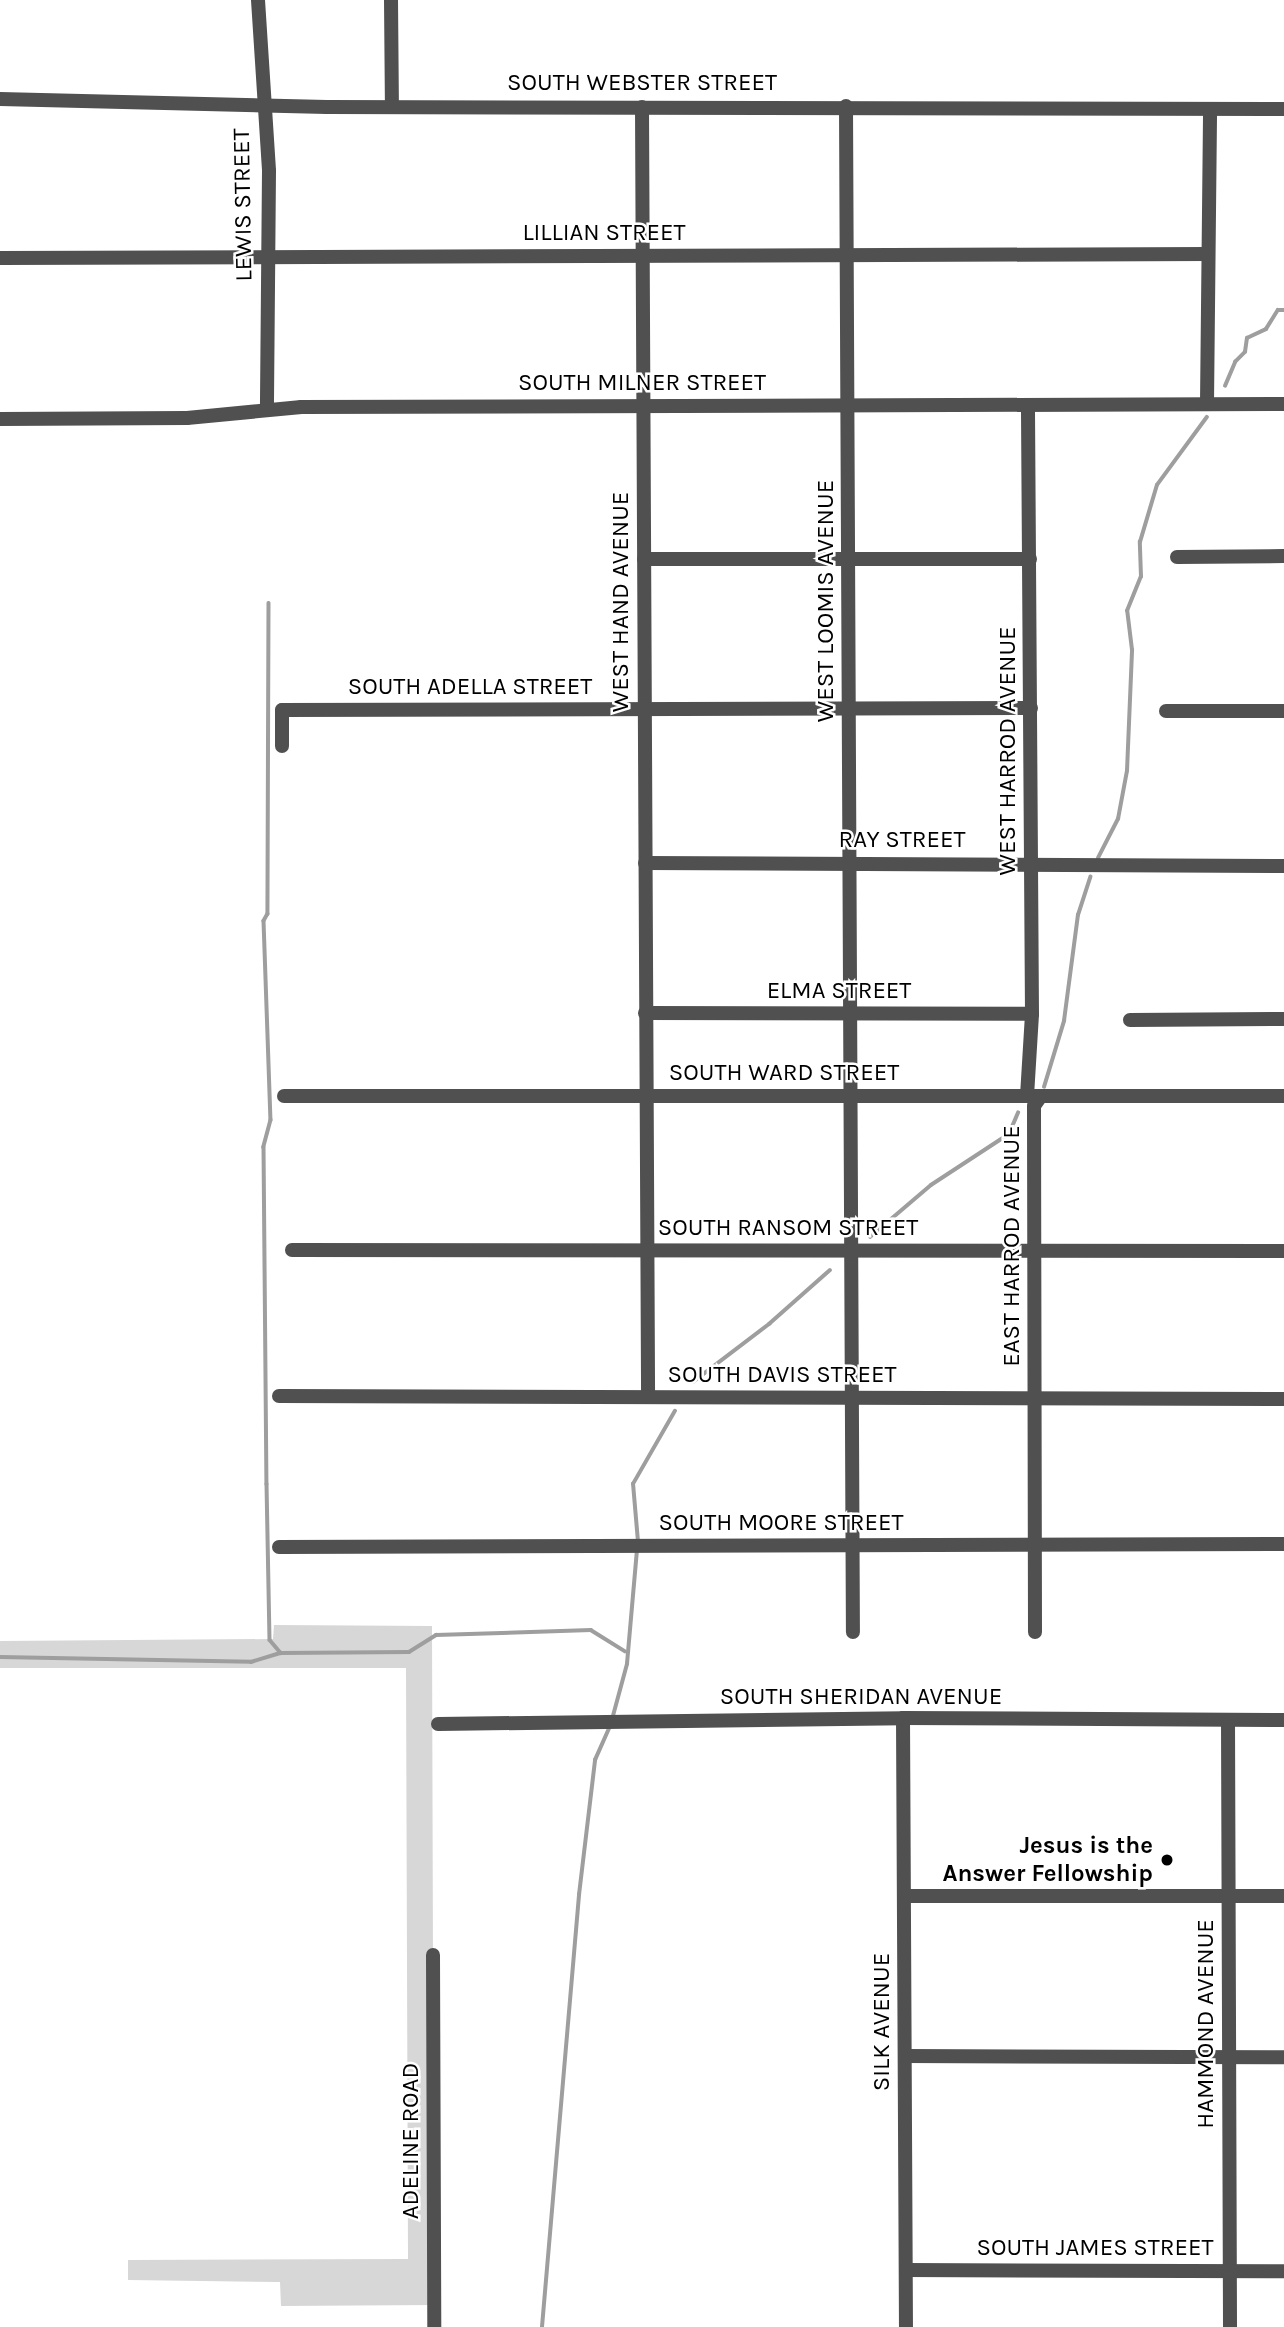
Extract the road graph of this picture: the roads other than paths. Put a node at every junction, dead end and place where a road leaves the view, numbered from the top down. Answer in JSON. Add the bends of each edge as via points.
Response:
{"nodes":[{"id":1,"x":258,"y":0,"type":"edge"},
{"id":2,"x":391,"y":0,"type":"edge"},
{"id":3,"x":0,"y":99,"type":"edge"},
{"id":4,"x":262,"y":106,"type":"junction"},
{"id":5,"x":392,"y":106,"type":"junction"},
{"id":6,"x":846,"y":106,"type":"junction"},
{"id":7,"x":642,"y":107,"type":"junction"},
{"id":8,"x":1210,"y":109,"type":"junction"},
{"id":9,"x":1284,"y":109,"type":"edge"},
{"id":10,"x":1208,"y":254,"type":"junction"},
{"id":11,"x":847,"y":255,"type":"junction"},
{"id":12,"x":643,"y":256,"type":"junction"},
{"id":13,"x":268,"y":257,"type":"junction"},
{"id":14,"x":0,"y":258,"type":"edge"},
{"id":15,"x":1207,"y":404,"type":"junction"},
{"id":16,"x":1284,"y":404,"type":"edge"},
{"id":17,"x":643,"y":406,"type":"junction"},
{"id":18,"x":848,"y":406,"type":"junction"},
{"id":19,"x":1028,"y":406,"type":"junction"},
{"id":20,"x":267,"y":409,"type":"junction"},
{"id":21,"x":0,"y":419,"type":"edge"},
{"id":22,"x":1284,"y":556,"type":"edge"},
{"id":23,"x":1177,"y":557,"type":"dead end"},
{"id":24,"x":848,"y":558,"type":"junction"},
{"id":25,"x":1030,"y":558,"type":"junction"},
{"id":26,"x":644,"y":559,"type":"junction"},
{"id":27,"x":849,"y":708,"type":"junction"},
{"id":28,"x":1031,"y":708,"type":"junction"},
{"id":29,"x":645,"y":709,"type":"junction"},
{"id":30,"x":1166,"y":711,"type":"dead end"},
{"id":31,"x":1284,"y":711,"type":"edge"},
{"id":32,"x":282,"y":746,"type":"dead end"},
{"id":33,"x":850,"y":862,"type":"junction"},
{"id":34,"x":645,"y":863,"type":"junction"},
{"id":35,"x":1030,"y":863,"type":"junction"},
{"id":36,"x":1284,"y":866,"type":"edge"},
{"id":37,"x":645,"y":1013,"type":"junction"},
{"id":38,"x":850,"y":1013,"type":"junction"},
{"id":39,"x":1032,"y":1014,"type":"junction"},
{"id":40,"x":1284,"y":1019,"type":"edge"},
{"id":41,"x":1130,"y":1020,"type":"dead end"},
{"id":42,"x":284,"y":1096,"type":"dead end"},
{"id":43,"x":646,"y":1096,"type":"junction"},
{"id":44,"x":851,"y":1096,"type":"junction"},
{"id":45,"x":1034,"y":1096,"type":"junction"},
{"id":46,"x":1284,"y":1096,"type":"edge"},
{"id":47,"x":292,"y":1250,"type":"dead end"},
{"id":48,"x":648,"y":1250,"type":"junction"},
{"id":49,"x":852,"y":1250,"type":"junction"},
{"id":50,"x":1035,"y":1251,"type":"junction"},
{"id":51,"x":1284,"y":1251,"type":"edge"},
{"id":52,"x":279,"y":1396,"type":"dead end"},
{"id":53,"x":648,"y":1397,"type":"junction"},
{"id":54,"x":851,"y":1398,"type":"junction"},
{"id":55,"x":1035,"y":1398,"type":"junction"},
{"id":56,"x":1284,"y":1399,"type":"edge"},
{"id":57,"x":1284,"y":1544,"type":"edge"},
{"id":58,"x":1035,"y":1545,"type":"junction"},
{"id":59,"x":852,"y":1546,"type":"junction"},
{"id":60,"x":279,"y":1547,"type":"dead end"},
{"id":61,"x":853,"y":1632,"type":"dead end"},
{"id":62,"x":1035,"y":1632,"type":"dead end"},
{"id":63,"x":903,"y":1718,"type":"junction"},
{"id":64,"x":1228,"y":1720,"type":"junction"},
{"id":65,"x":1284,"y":1720,"type":"edge"},
{"id":66,"x":438,"y":1724,"type":"dead end"},
{"id":67,"x":904,"y":1896,"type":"junction"},
{"id":68,"x":1228,"y":1896,"type":"junction"},
{"id":69,"x":1284,"y":1896,"type":"edge"},
{"id":70,"x":433,"y":1955,"type":"dead end"},
{"id":71,"x":905,"y":2056,"type":"junction"},
{"id":72,"x":1229,"y":2057,"type":"junction"},
{"id":73,"x":1284,"y":2057,"type":"edge"},
{"id":74,"x":906,"y":2270,"type":"junction"},
{"id":75,"x":1229,"y":2271,"type":"junction"},
{"id":76,"x":1284,"y":2271,"type":"edge"},
{"id":77,"x":434,"y":2327,"type":"edge"},
{"id":78,"x":906,"y":2327,"type":"edge"},
{"id":79,"x":1230,"y":2327,"type":"edge"}],
"edges":[{"from":1,"to":4,"type":"street","name":"LEWIS STREET"},
{"from":2,"to":5,"type":"street"},
{"from":3,"to":4,"type":"street","name":"SOUTH WEBSTER STREET"},
{"from":4,"to":5,"type":"street","name":"SOUTH WEBSTER STREET"},
{"from":4,"to":13,"type":"street","name":"LEWIS STREET","via":[[269,171]]},
{"from":5,"to":7,"type":"street","name":"SOUTH WEBSTER STREET"},
{"from":6,"to":7,"type":"street","name":"SOUTH WEBSTER STREET"},
{"from":6,"to":8,"type":"street","name":"SOUTH WEBSTER STREET"},
{"from":6,"to":11,"type":"street","name":"WEST LOOMIS AVENUE"},
{"from":7,"to":12,"type":"street","name":"WEST HAND AVENUE"},
{"from":8,"to":9,"type":"street","name":"SOUTH WEBSTER STREET"},
{"from":8,"to":10,"type":"street"},
{"from":10,"to":11,"type":"street","name":"LILLIAN STREET"},
{"from":10,"to":15,"type":"street"},
{"from":11,"to":12,"type":"street","name":"LILLIAN STREET"},
{"from":11,"to":18,"type":"street","name":"WEST LOOMIS AVENUE"},
{"from":12,"to":13,"type":"street","name":"LILLIAN STREET"},
{"from":12,"to":17,"type":"street","name":"WEST HAND AVENUE"},
{"from":13,"to":14,"type":"street","name":"LILLIAN STREET"},
{"from":13,"to":20,"type":"street","name":"LEWIS STREET"},
{"from":15,"to":16,"type":"street","name":"SOUTH MILNER STREET"},
{"from":15,"to":19,"type":"street","name":"SOUTH MILNER STREET"},
{"from":17,"to":18,"type":"street","name":"SOUTH MILNER STREET"},
{"from":17,"to":20,"type":"street","name":"SOUTH MILNER STREET"},
{"from":17,"to":26,"type":"street","name":"WEST HAND AVENUE"},
{"from":18,"to":19,"type":"street","name":"SOUTH MILNER STREET"},
{"from":18,"to":24,"type":"street","name":"WEST LOOMIS AVENUE"},
{"from":19,"to":25,"type":"street","name":"WEST HARROD AVENUE"},
{"from":20,"to":21,"type":"street","name":"SOUTH MILNER STREET","via":[[187,418]]},
{"from":22,"to":23,"type":"street"},
{"from":24,"to":25,"type":"street"},
{"from":24,"to":26,"type":"street"},
{"from":24,"to":27,"type":"street","name":"WEST LOOMIS AVENUE"},
{"from":25,"to":28,"type":"street","name":"WEST HARROD AVENUE"},
{"from":26,"to":29,"type":"street","name":"WEST HAND AVENUE"},
{"from":27,"to":28,"type":"street","name":"SOUTH ADELLA STREET"},
{"from":27,"to":29,"type":"street","name":"SOUTH ADELLA STREET"},
{"from":27,"to":33,"type":"street","name":"WEST LOOMIS AVENUE"},
{"from":28,"to":35,"type":"street","name":"WEST HARROD AVENUE"},
{"from":29,"to":32,"type":"street","name":"SOUTH ADELLA STREET","via":[[282,710]]},
{"from":29,"to":34,"type":"street","name":"WEST HAND AVENUE"},
{"from":30,"to":31,"type":"street"},
{"from":33,"to":34,"type":"street","name":"RAY STREET"},
{"from":33,"to":35,"type":"street","name":"RAY STREET"},
{"from":33,"to":38,"type":"street","name":"WEST LOOMIS AVENUE"},
{"from":34,"to":37,"type":"street","name":"WEST HAND AVENUE"},
{"from":35,"to":36,"type":"street","name":"RAY STREET"},
{"from":35,"to":39,"type":"street","name":"WEST HARROD AVENUE"},
{"from":37,"to":38,"type":"street","name":"ELMA STREET"},
{"from":37,"to":43,"type":"street","name":"WEST HAND AVENUE"},
{"from":38,"to":39,"type":"street","name":"ELMA STREET"},
{"from":38,"to":44,"type":"street","name":"WEST LOOMIS AVENUE"},
{"from":39,"to":45,"type":"street","name":"WEST HARROD AVENUE"},
{"from":40,"to":41,"type":"street"},
{"from":42,"to":43,"type":"street","name":"SOUTH WARD STREET"},
{"from":43,"to":44,"type":"street","name":"SOUTH WARD STREET"},
{"from":43,"to":48,"type":"street","name":"WEST HAND AVENUE"},
{"from":44,"to":45,"type":"street","name":"SOUTH WARD STREET"},
{"from":44,"to":49,"type":"street","name":"WEST LOOMIS AVENUE"},
{"from":45,"to":46,"type":"street","name":"SOUTH WARD STREET"},
{"from":45,"to":50,"type":"street","name":"EAST HARROD AVENUE"},
{"from":47,"to":48,"type":"street","name":"SOUTH RANSOM STREET"},
{"from":48,"to":49,"type":"street","name":"SOUTH RANSOM STREET"},
{"from":48,"to":53,"type":"street","name":"WEST HAND AVENUE"},
{"from":49,"to":50,"type":"street","name":"SOUTH RANSOM STREET"},
{"from":49,"to":54,"type":"street","name":"WEST LOOMIS AVENUE"},
{"from":50,"to":51,"type":"street","name":"SOUTH RANSOM STREET"},
{"from":50,"to":55,"type":"street","name":"EAST HARROD AVENUE"},
{"from":52,"to":53,"type":"street","name":"SOUTH DAVIS STREET"},
{"from":53,"to":54,"type":"street","name":"SOUTH DAVIS STREET"},
{"from":54,"to":55,"type":"street","name":"SOUTH DAVIS STREET"},
{"from":54,"to":59,"type":"street","name":"WEST LOOMIS AVENUE"},
{"from":55,"to":56,"type":"street","name":"SOUTH DAVIS STREET"},
{"from":55,"to":58,"type":"street","name":"EAST HARROD AVENUE"},
{"from":57,"to":58,"type":"street","name":"SOUTH MOORE STREET"},
{"from":58,"to":59,"type":"street","name":"SOUTH MOORE STREET"},
{"from":58,"to":62,"type":"street","name":"EAST HARROD AVENUE"},
{"from":59,"to":60,"type":"street","name":"SOUTH MOORE STREET"},
{"from":59,"to":61,"type":"street","name":"WEST LOOMIS AVENUE"},
{"from":63,"to":64,"type":"street","name":"SOUTH SHERIDAN AVENUE"},
{"from":63,"to":66,"type":"street","name":"SOUTH SHERIDAN AVENUE"},
{"from":63,"to":67,"type":"street","name":"SILK AVENUE"},
{"from":64,"to":65,"type":"street","name":"SOUTH SHERIDAN AVENUE"},
{"from":64,"to":68,"type":"street","name":"HAMMOND AVENUE"},
{"from":67,"to":68,"type":"street"},
{"from":67,"to":71,"type":"street","name":"SILK AVENUE"},
{"from":68,"to":69,"type":"street"},
{"from":68,"to":72,"type":"street","name":"HAMMOND AVENUE"},
{"from":70,"to":77,"type":"street","name":"ADELINE ROAD"},
{"from":71,"to":72,"type":"street"},
{"from":71,"to":74,"type":"street","name":"SILK AVENUE"},
{"from":72,"to":73,"type":"street"},
{"from":72,"to":75,"type":"street","name":"HAMMOND AVENUE"},
{"from":74,"to":75,"type":"street","name":"SOUTH JAMES STREET"},
{"from":74,"to":78,"type":"street","name":"SILK AVENUE"},
{"from":75,"to":76,"type":"street","name":"SOUTH JAMES STREET"},
{"from":75,"to":79,"type":"street","name":"HAMMOND AVENUE"}]}
